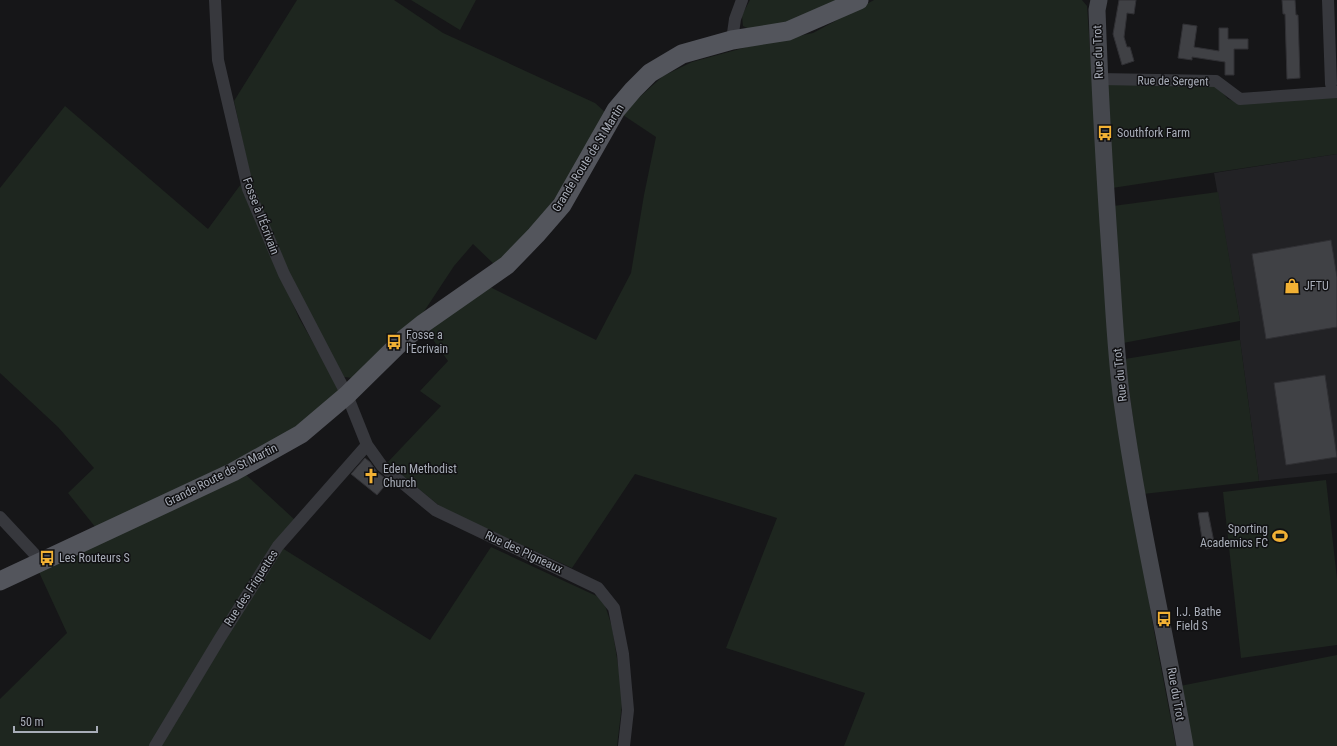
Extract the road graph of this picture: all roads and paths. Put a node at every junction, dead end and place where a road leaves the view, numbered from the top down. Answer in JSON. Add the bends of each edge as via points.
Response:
{"nodes":[{"id":1,"x":215,"y":0,"type":"edge"},
{"id":2,"x":742,"y":0,"type":"edge"},
{"id":3,"x":859,"y":0,"type":"edge"},
{"id":4,"x":1328,"y":0,"type":"edge"},
{"id":5,"x":1095,"y":3,"type":"edge"},
{"id":6,"x":732,"y":40,"type":"junction"},
{"id":7,"x":1333,"y":40,"type":"edge"},
{"id":8,"x":1099,"y":79,"type":"junction"},
{"id":9,"x":1334,"y":88,"type":"edge"},
{"id":10,"x":347,"y":395,"type":"junction"},
{"id":11,"x":367,"y":445,"type":"junction"},
{"id":12,"x":0,"y":517,"type":"edge"},
{"id":13,"x":41,"y":561,"type":"junction"},
{"id":14,"x":0,"y":581,"type":"edge"},
{"id":15,"x":155,"y":746,"type":"edge"},
{"id":16,"x":624,"y":746,"type":"edge"},
{"id":17,"x":1185,"y":746,"type":"edge"}],
"edges":[{"from":1,"to":10,"type":"street","name":"Fosse à l'Écrivain","via":[[218,60],[248,189],[284,274]]},
{"from":2,"to":6,"type":"street","via":[[735,19]]},
{"from":3,"to":6,"type":"main road","name":"Grande Route de St Martin","via":[[788,31]]},
{"from":4,"to":7,"type":"street"},
{"from":5,"to":8,"type":"main road","name":"Rue du Trot"},
{"from":6,"to":10,"type":"main road","name":"Grande Route de St Martin","via":[[682,54],[650,73],[616,110],[562,205],[536,235],[507,265],[404,339]]},
{"from":7,"to":9,"type":"street"},
{"from":8,"to":9,"type":"street","name":"Rue de Sergent","via":[[1216,81],[1240,99]]},
{"from":8,"to":17,"type":"main road","name":"Rue du Trot","via":[[1122,399],[1137,498]]},
{"from":10,"to":11,"type":"street","name":"Rue des Pigneaux"},
{"from":10,"to":13,"type":"main road","name":"Grande Route de St Martin","via":[[301,434],[233,472]]},
{"from":11,"to":15,"type":"street","name":"Rue des Friquettes","via":[[278,546]]},
{"from":11,"to":16,"type":"street","name":"Rue des Pigneaux","via":[[382,466],[436,510],[598,588],[614,608],[623,654],[628,710]]},
{"from":12,"to":13,"type":"street"},
{"from":13,"to":14,"type":"main road","name":"Grande Route de St Martin"}]}
